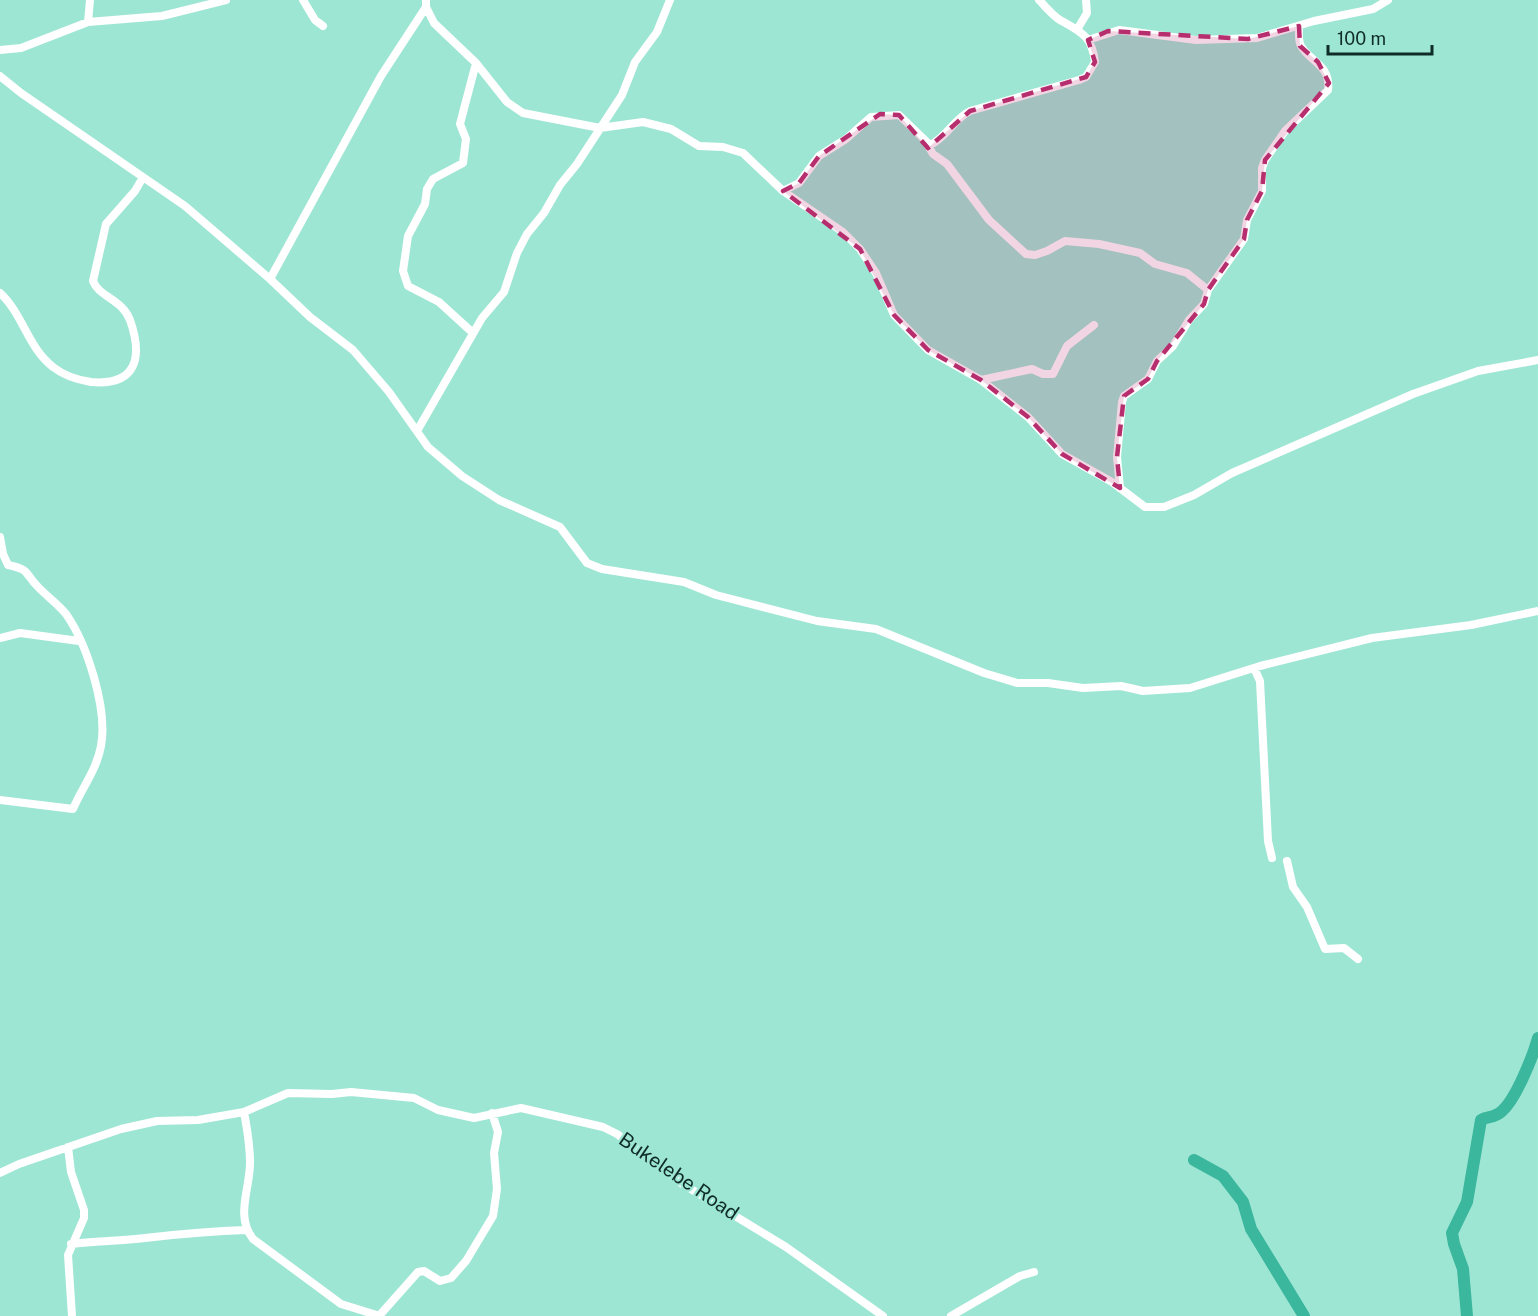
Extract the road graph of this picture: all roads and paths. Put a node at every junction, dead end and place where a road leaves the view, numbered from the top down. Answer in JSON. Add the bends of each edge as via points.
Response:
{"nodes":[{"id":1,"x":90,"y":0,"type":"edge"},
{"id":2,"x":226,"y":0,"type":"edge"},
{"id":3,"x":303,"y":0,"type":"edge"},
{"id":4,"x":670,"y":0,"type":"edge"},
{"id":5,"x":1039,"y":0,"type":"edge"},
{"id":6,"x":1086,"y":0,"type":"edge"},
{"id":7,"x":1388,"y":0,"type":"edge"},
{"id":8,"x":426,"y":4,"type":"edge"},
{"id":9,"x":88,"y":22,"type":"junction"},
{"id":10,"x":323,"y":26,"type":"dead end"},
{"id":11,"x":1299,"y":26,"type":"junction"},
{"id":12,"x":1078,"y":28,"type":"junction"},
{"id":13,"x":1088,"y":40,"type":"junction"},
{"id":14,"x":0,"y":50,"type":"edge"},
{"id":15,"x":476,"y":63,"type":"junction"},
{"id":16,"x":0,"y":76,"type":"edge"},
{"id":17,"x":600,"y":128,"type":"junction"},
{"id":18,"x":927,"y":144,"type":"junction"},
{"id":19,"x":142,"y":179,"type":"junction"},
{"id":20,"x":783,"y":191,"type":"junction"},
{"id":21,"x":270,"y":279,"type":"junction"},
{"id":22,"x":1208,"y":290,"type":"junction"},
{"id":23,"x":0,"y":293,"type":"edge"},
{"id":24,"x":1094,"y":325,"type":"dead end"},
{"id":25,"x":473,"y":333,"type":"junction"},
{"id":26,"x":1538,"y":360,"type":"edge"},
{"id":27,"x":981,"y":380,"type":"junction"},
{"id":28,"x":417,"y":431,"type":"junction"},
{"id":29,"x":1120,"y":488,"type":"junction"},
{"id":30,"x":0,"y":537,"type":"edge"},
{"id":31,"x":1538,"y":611,"type":"edge"},
{"id":32,"x":0,"y":638,"type":"edge"},
{"id":33,"x":79,"y":641,"type":"junction"},
{"id":34,"x":1254,"y":668,"type":"junction"},
{"id":35,"x":0,"y":800,"type":"edge"},
{"id":36,"x":1272,"y":858,"type":"dead end"},
{"id":37,"x":1287,"y":861,"type":"dead end"},
{"id":38,"x":1358,"y":959,"type":"dead end"},
{"id":39,"x":244,"y":1112,"type":"junction"},
{"id":40,"x":492,"y":1113,"type":"junction"},
{"id":41,"x":68,"y":1147,"type":"junction"},
{"id":42,"x":0,"y":1173,"type":"edge"},
{"id":43,"x":246,"y":1230,"type":"junction"},
{"id":44,"x":71,"y":1244,"type":"junction"},
{"id":45,"x":1034,"y":1272,"type":"dead end"},
{"id":46,"x":72,"y":1316,"type":"edge"},
{"id":47,"x":380,"y":1316,"type":"edge"},
{"id":48,"x":883,"y":1316,"type":"edge"},
{"id":49,"x":951,"y":1316,"type":"edge"}],
"edges":[{"from":1,"to":9,"type":"street"},
{"from":2,"to":9,"type":"street","via":[[162,16]]},
{"from":3,"to":10,"type":"street"},
{"from":4,"to":17,"type":"street","via":[[657,32],[635,62],[629,81]]},
{"from":5,"to":12,"type":"street","via":[[1059,19]]},
{"from":6,"to":12,"type":"street","via":[[1087,13]]},
{"from":7,"to":11,"type":"street","via":[[1373,9]]},
{"from":8,"to":15,"type":"street","via":[[434,23]]},
{"from":8,"to":21,"type":"street","via":[[381,76]]},
{"from":9,"to":14,"type":"street","via":[[21,48]]},
{"from":11,"to":13,"type":"street","via":[[1248,39],[1189,39],[1119,30]]},
{"from":11,"to":22,"type":"street","via":[[1300,45],[1323,69],[1328,90],[1285,131],[1265,160],[1262,191],[1246,220],[1244,239]]},
{"from":12,"to":13,"type":"street"},
{"from":13,"to":18,"type":"street","via":[[1095,62],[1086,77],[970,111],[937,141]]},
{"from":15,"to":17,"type":"street","via":[[516,110],[548,120]]},
{"from":15,"to":25,"type":"street","via":[[460,124],[466,139],[463,163],[430,183],[425,204],[408,236],[403,271],[408,286],[439,302]]},
{"from":16,"to":19,"type":"street"},
{"from":17,"to":20,"type":"street","via":[[643,122],[671,129],[699,146],[735,149],[750,158]]},
{"from":17,"to":25,"type":"street","via":[[527,234],[504,292]]},
{"from":18,"to":20,"type":"street","via":[[900,115],[871,117],[819,156],[799,183]]},
{"from":18,"to":22,"type":"street","via":[[989,220],[1026,254],[1047,251],[1065,241],[1099,244],[1140,253],[1155,264],[1187,273]]},
{"from":19,"to":21,"type":"street","via":[[185,206]]},
{"from":19,"to":23,"type":"street","via":[[106,224],[93,281],[129,317],[135,339],[134,364],[121,380],[87,381],[62,374],[40,354],[9,301]]},
{"from":20,"to":27,"type":"street","via":[[843,232],[860,249],[903,327],[928,350]]},
{"from":21,"to":28,"type":"street","via":[[364,360]]},
{"from":22,"to":29,"type":"street","via":[[1204,304],[1157,361],[1148,379],[1124,396],[1117,457]]},
{"from":24,"to":27,"type":"street","via":[[1067,346],[1053,374],[1032,369]]},
{"from":25,"to":28,"type":"street"},
{"from":26,"to":29,"type":"street","via":[[1478,371],[1413,394],[1251,464],[1164,507],[1145,507]]},
{"from":27,"to":29,"type":"street","via":[[1028,417],[1062,454]]},
{"from":28,"to":34,"type":"street","via":[[428,447],[462,476],[499,500],[560,527],[587,563],[602,569],[684,582],[716,595],[817,621],[876,629],[1017,683],[1162,690],[1190,688]]},
{"from":30,"to":33,"type":"street","via":[[8,565],[21,566],[62,610]]},
{"from":31,"to":34,"type":"street","via":[[1372,639]]},
{"from":32,"to":33,"type":"street","via":[[21,633]]},
{"from":33,"to":35,"type":"street","via":[[96,679],[101,704],[101,745],[96,767],[70,811]]},
{"from":34,"to":36,"type":"street","via":[[1260,681]]},
{"from":37,"to":38,"type":"street","via":[[1296,894],[1307,907],[1325,949],[1344,948]]},
{"from":39,"to":40,"type":"street","name":"Bukelebe Road","via":[[288,1093],[351,1092],[414,1098],[438,1110],[474,1118]]},
{"from":39,"to":41,"type":"street","name":"Bukelebe Road","via":[[148,1123]]},
{"from":39,"to":43,"type":"street","via":[[250,1163]]},
{"from":40,"to":47,"type":"street","via":[[498,1131],[494,1153],[496,1201],[490,1224],[451,1278],[440,1281],[424,1271],[417,1272]]},
{"from":40,"to":48,"type":"street","name":"Bukelebe Road","via":[[521,1108],[603,1127],[617,1134],[643,1150],[681,1183],[777,1241]]},
{"from":41,"to":42,"type":"street","name":"Bukelebe Road"},
{"from":41,"to":44,"type":"street","via":[[71,1172],[84,1210]]},
{"from":43,"to":44,"type":"street"},
{"from":43,"to":47,"type":"street","via":[[341,1304]]},
{"from":44,"to":46,"type":"street","via":[[68,1255]]},
{"from":45,"to":49,"type":"street","via":[[1020,1276]]}]}
